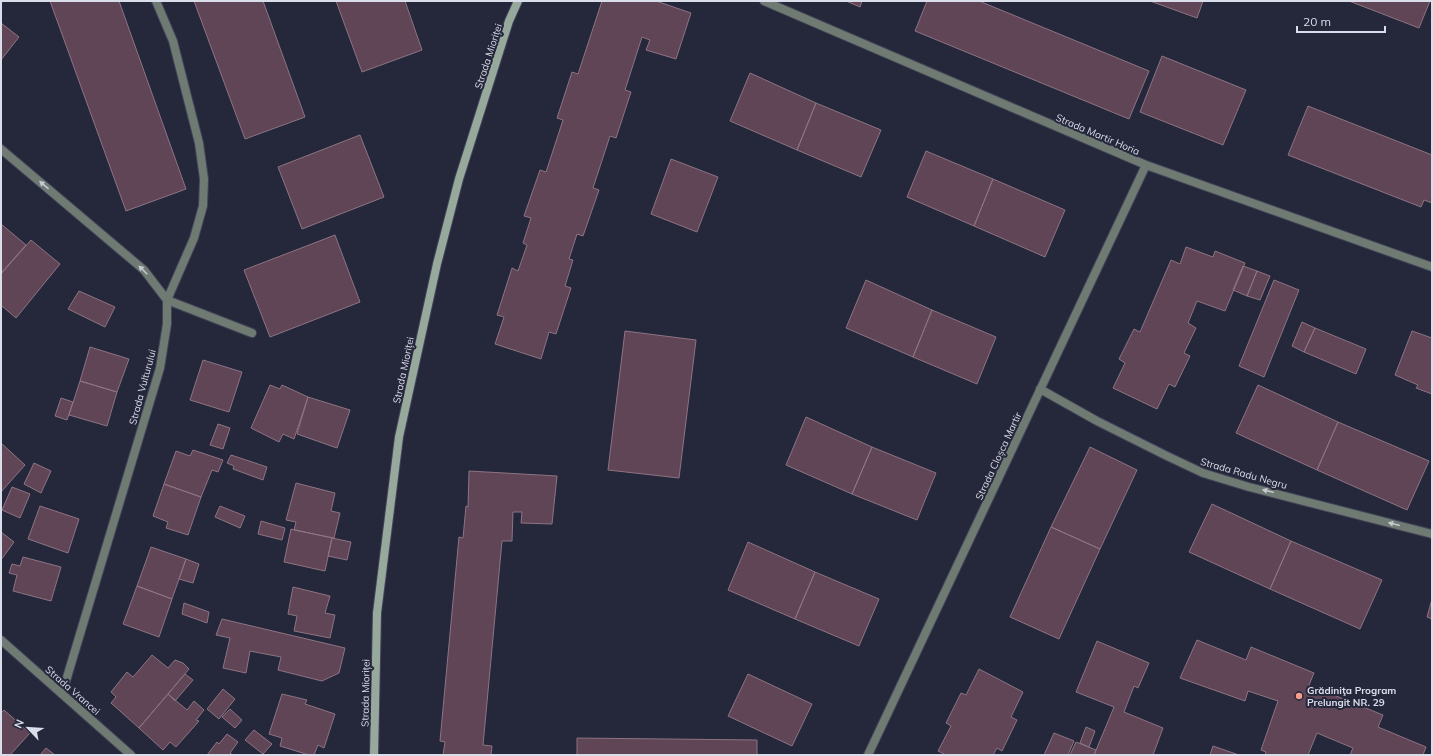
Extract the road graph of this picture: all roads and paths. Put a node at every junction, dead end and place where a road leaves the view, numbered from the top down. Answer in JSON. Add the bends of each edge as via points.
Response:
{"nodes":[{"id":1,"x":156,"y":1,"type":"edge"},
{"id":2,"x":518,"y":1,"type":"edge"},
{"id":3,"x":764,"y":1,"type":"edge"},
{"id":4,"x":1,"y":149,"type":"edge"},
{"id":5,"x":1146,"y":165,"type":"junction"},
{"id":6,"x":1432,"y":267,"type":"edge"},
{"id":7,"x":167,"y":300,"type":"junction"},
{"id":8,"x":252,"y":333,"type":"dead end"},
{"id":9,"x":1040,"y":389,"type":"junction"},
{"id":10,"x":1432,"y":534,"type":"edge"},
{"id":11,"x":1,"y":640,"type":"edge"},
{"id":12,"x":62,"y":694,"type":"junction"},
{"id":13,"x":131,"y":755,"type":"edge"},
{"id":14,"x":374,"y":755,"type":"edge"},
{"id":15,"x":868,"y":755,"type":"edge"}],
"edges":[{"from":1,"to":7,"type":"street","via":[[173,41],[199,143],[204,179],[203,206],[194,238]]},
{"from":2,"to":14,"type":"main road","name":"Strada Mioriței","via":[[509,21],[459,179],[437,264],[399,437],[377,613]]},
{"from":3,"to":5,"type":"street","name":"Strada Martir Horia"},
{"from":7,"to":4,"type":"street","one_way":true,"via":[[144,270]]},
{"from":5,"to":6,"type":"street","name":"Strada Martir Horia"},
{"from":5,"to":9,"type":"street","name":"Strada Cloșca Martir"},
{"from":7,"to":8,"type":"street"},
{"from":7,"to":12,"type":"street","name":"Strada Vulturului","via":[[167,324],[160,368]]},
{"from":10,"to":9,"type":"street","name":"Strada Radu Negru","one_way":true,"via":[[1203,473],[1097,421]]},
{"from":9,"to":15,"type":"street","name":"Strada Cloșca Martir"},
{"from":11,"to":12,"type":"street","name":"Strada Vrancei"},
{"from":12,"to":13,"type":"street","name":"Strada Vrancei"}]}
